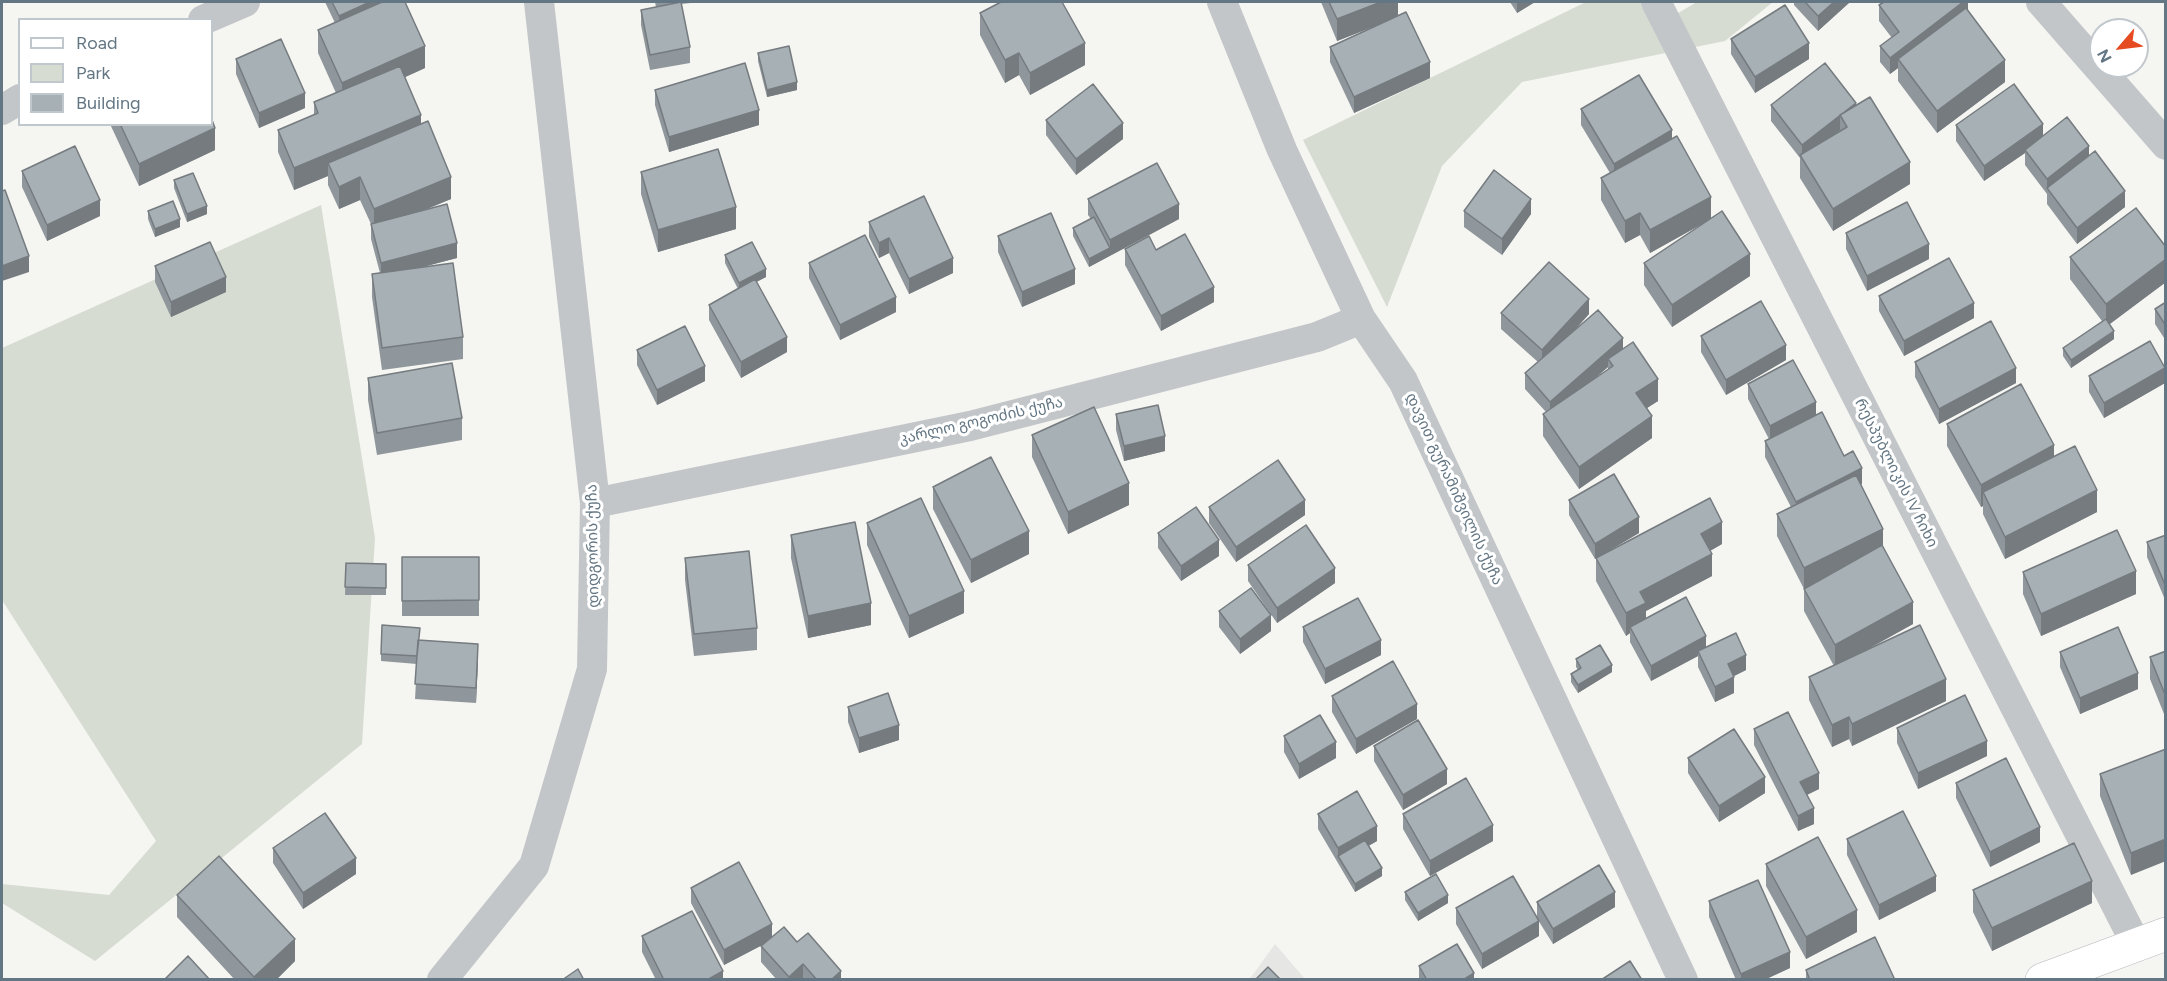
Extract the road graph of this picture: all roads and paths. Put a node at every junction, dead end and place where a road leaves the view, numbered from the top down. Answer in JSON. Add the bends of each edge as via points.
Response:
{"nodes":[{"id":1,"x":244,"y":2,"type":"edge"},
{"id":2,"x":539,"y":2,"type":"edge"},
{"id":3,"x":1222,"y":2,"type":"edge"},
{"id":4,"x":1656,"y":2,"type":"edge"},
{"id":5,"x":2041,"y":2,"type":"edge"},
{"id":6,"x":208,"y":18,"type":"edge"},
{"id":7,"x":18,"y":100,"type":"edge"},
{"id":8,"x":2,"y":110,"type":"edge"},
{"id":9,"x":2166,"y":145,"type":"edge"},
{"id":10,"x":1361,"y":319,"type":"junction"},
{"id":11,"x":595,"y":502,"type":"junction"},
{"id":12,"x":2151,"y":939,"type":"edge"},
{"id":13,"x":442,"y":980,"type":"edge"},
{"id":14,"x":1683,"y":980,"type":"edge"},
{"id":15,"x":2042,"y":980,"type":"edge"}],
"edges":[{"from":1,"to":6,"type":"street"},
{"from":2,"to":11,"type":"street","name":"დიდგორის ქუჩა"},
{"from":3,"to":10,"type":"street","name":"დავით გურამიშვილის ქუჩა","via":[[1282,150]]},
{"from":4,"to":12,"type":"street","name":"რესპუბლიკის IV ჩიხი"},
{"from":5,"to":9,"type":"street"},
{"from":7,"to":8,"type":"street"},
{"from":10,"to":11,"type":"street","name":"კარლო გოგოძის ქუჩა","via":[[1317,337],[970,426]]},
{"from":10,"to":14,"type":"street","name":"დავით გურამიშვილის ქუჩა","via":[[1403,381]]},
{"from":11,"to":13,"type":"street","name":"დიდგორის ქუჩა","via":[[592,669],[534,866]]},
{"from":12,"to":15,"type":"main road"}]}
